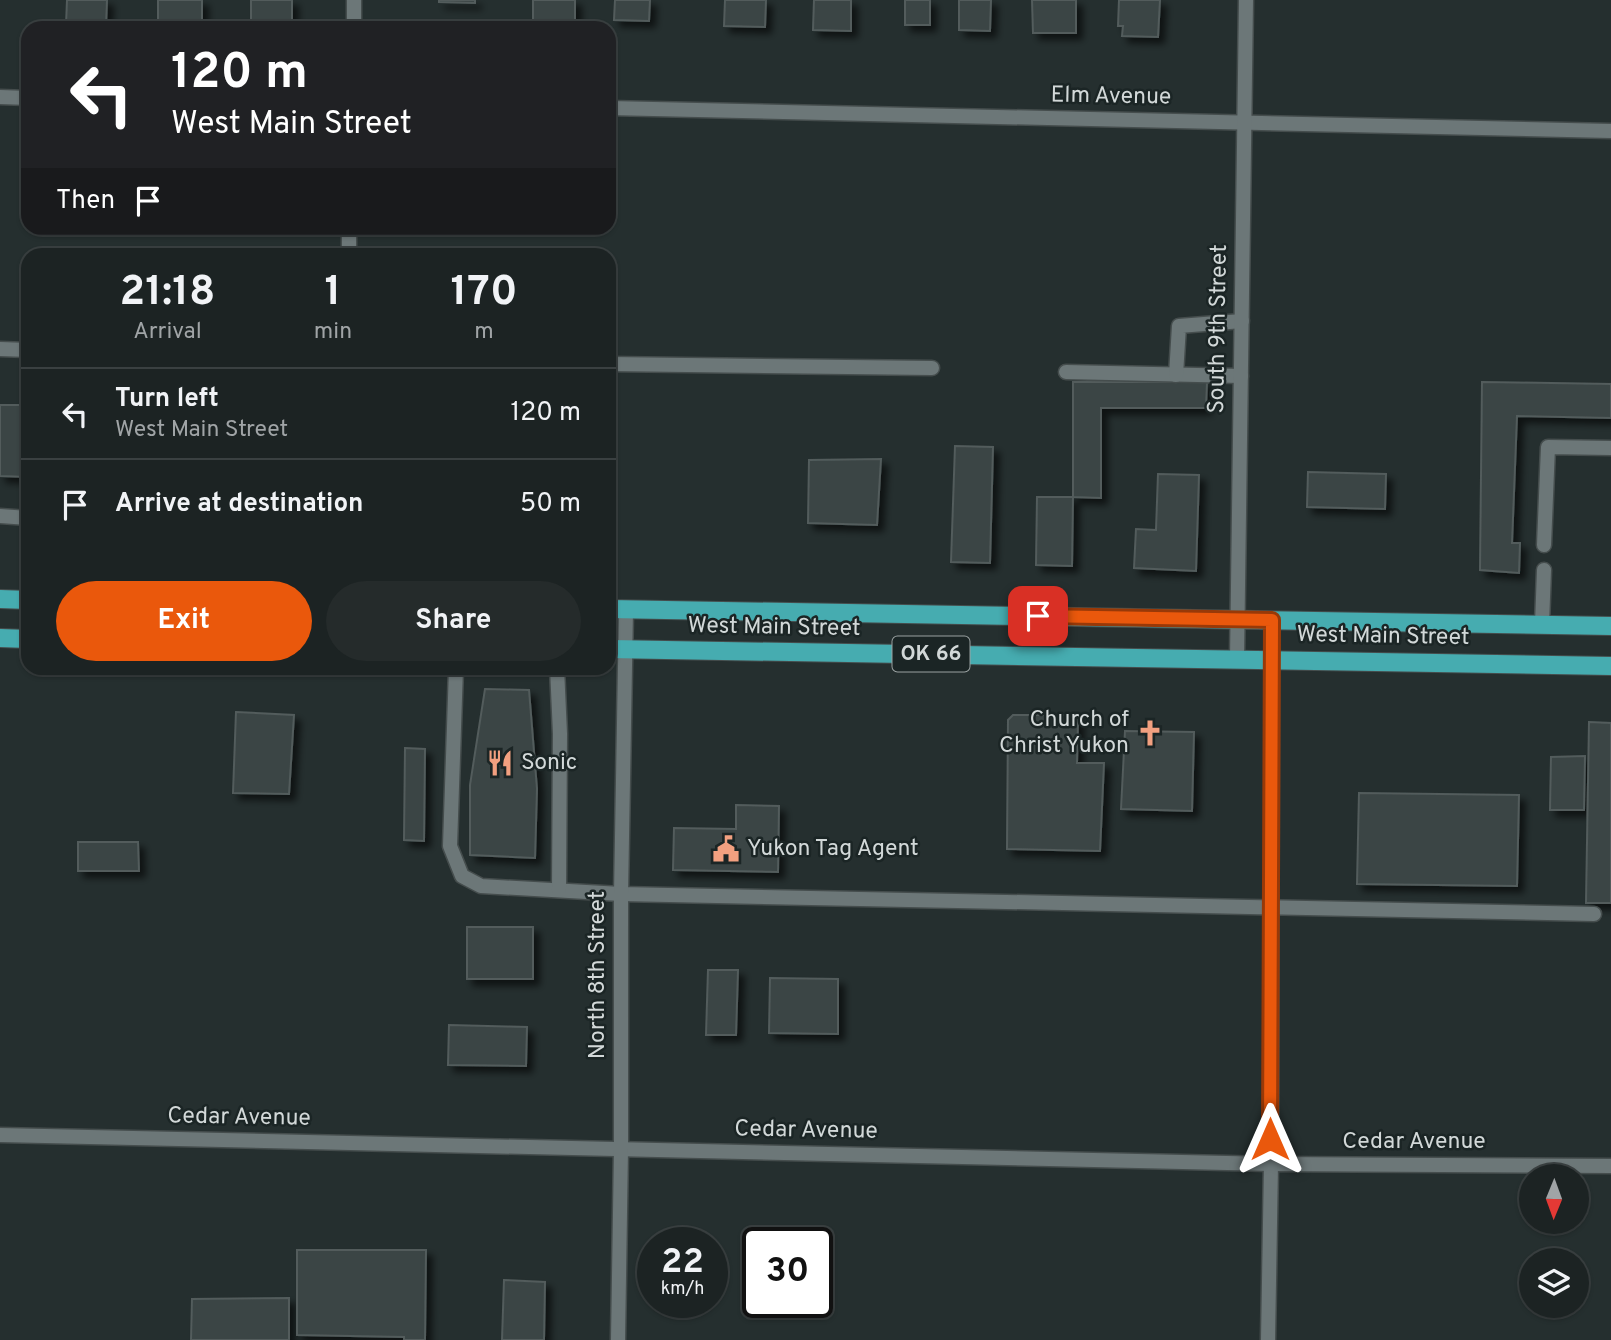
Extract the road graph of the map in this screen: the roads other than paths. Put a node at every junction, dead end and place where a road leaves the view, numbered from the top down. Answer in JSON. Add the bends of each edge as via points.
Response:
{"nodes":[{"id":1,"x":354,"y":0,"type":"edge"},
{"id":2,"x":1245,"y":0,"type":"edge"},
{"id":3,"x":354,"y":21,"type":"edge"},
{"id":4,"x":0,"y":97,"type":"edge"},
{"id":5,"x":21,"y":97,"type":"edge"},
{"id":6,"x":616,"y":108,"type":"edge"},
{"id":7,"x":1245,"y":122,"type":"junction"},
{"id":8,"x":1611,"y":131,"type":"edge"},
{"id":9,"x":1242,"y":321,"type":"junction"},
{"id":10,"x":0,"y":349,"type":"edge"},
{"id":11,"x":21,"y":350,"type":"edge"},
{"id":12,"x":616,"y":364,"type":"edge"},
{"id":13,"x":932,"y":368,"type":"dead end"},
{"id":14,"x":1066,"y":372,"type":"dead end"},
{"id":15,"x":1176,"y":375,"type":"junction"},
{"id":16,"x":1241,"y":376,"type":"junction"},
{"id":17,"x":1611,"y":447,"type":"edge"},
{"id":18,"x":0,"y":516,"type":"edge"},
{"id":19,"x":21,"y":516,"type":"edge"},
{"id":20,"x":1544,"y":545,"type":"dead end"},
{"id":21,"x":1544,"y":570,"type":"dead end"},
{"id":22,"x":0,"y":599,"type":"edge"},
{"id":23,"x":21,"y":600,"type":"edge"},
{"id":24,"x":618,"y":609,"type":"edge"},
{"id":25,"x":1238,"y":620,"type":"junction"},
{"id":26,"x":1272,"y":620,"type":"junction"},
{"id":27,"x":1542,"y":625,"type":"junction"},
{"id":28,"x":1611,"y":626,"type":"edge"},
{"id":29,"x":0,"y":638,"type":"edge"},
{"id":30,"x":21,"y":639,"type":"edge"},
{"id":31,"x":617,"y":650,"type":"edge"},
{"id":32,"x":1237,"y":659,"type":"junction"},
{"id":33,"x":1272,"y":660,"type":"junction"},
{"id":34,"x":1611,"y":666,"type":"edge"},
{"id":35,"x":456,"y":675,"type":"edge"},
{"id":36,"x":557,"y":675,"type":"edge"},
{"id":37,"x":559,"y":890,"type":"junction"},
{"id":38,"x":621,"y":894,"type":"junction"},
{"id":39,"x":1271,"y":907,"type":"junction"},
{"id":40,"x":1594,"y":914,"type":"dead end"},
{"id":41,"x":0,"y":1135,"type":"edge"},
{"id":42,"x":621,"y":1149,"type":"junction"},
{"id":43,"x":1270,"y":1164,"type":"junction"},
{"id":44,"x":1611,"y":1167,"type":"edge"},
{"id":45,"x":618,"y":1340,"type":"edge"},
{"id":46,"x":1268,"y":1340,"type":"edge"}],
"edges":[{"from":1,"to":3,"type":"street"},
{"from":2,"to":7,"type":"street","name":"South 9th Street"},
{"from":4,"to":5,"type":"street"},
{"from":6,"to":7,"type":"street","name":"Elm Avenue"},
{"from":7,"to":8,"type":"street","name":"Elm Avenue"},
{"from":7,"to":9,"type":"street","name":"South 9th Street"},
{"from":9,"to":15,"type":"street","via":[[1179,326]]},
{"from":9,"to":16,"type":"street","name":"South 9th Street"},
{"from":10,"to":11,"type":"street"},
{"from":12,"to":13,"type":"street"},
{"from":14,"to":15,"type":"street"},
{"from":15,"to":16,"type":"street"},
{"from":16,"to":25,"type":"street","name":"South 9th Street"},
{"from":17,"to":20,"type":"street","via":[[1548,447]]},
{"from":18,"to":19,"type":"street"},
{"from":21,"to":27,"type":"street"},
{"from":22,"to":23,"type":"main road"},
{"from":24,"to":25,"type":"main road","name":"West Main Street","number":"OK 66"},
{"from":24,"to":31,"type":"street","name":"North 8th Street"},
{"from":25,"to":26,"type":"main road","name":"West Main Street","number":"OK 66"},
{"from":25,"to":32,"type":"street","name":"South 9th Street"},
{"from":26,"to":27,"type":"main road","name":"West Main Street","number":"OK 66"},
{"from":26,"to":33,"type":"street"},
{"from":27,"to":28,"type":"main road","name":"West Main Street","number":"OK 66"},
{"from":29,"to":30,"type":"main road"},
{"from":31,"to":32,"type":"main road","name":"West Main Street","number":"OK 66"},
{"from":31,"to":38,"type":"street","name":"North 8th Street"},
{"from":32,"to":33,"type":"main road","name":"West Main Street","number":"OK 66"},
{"from":33,"to":34,"type":"main road","name":"West Main Street","number":"OK 66"},
{"from":33,"to":39,"type":"street"},
{"from":35,"to":37,"type":"street","via":[[450,846],[462,876],[481,886]]},
{"from":36,"to":37,"type":"street"},
{"from":37,"to":38,"type":"street"},
{"from":38,"to":39,"type":"street"},
{"from":38,"to":42,"type":"street","name":"North 8th Street"},
{"from":39,"to":40,"type":"street"},
{"from":39,"to":43,"type":"street"},
{"from":41,"to":42,"type":"street","name":"Cedar Avenue"},
{"from":42,"to":43,"type":"street","name":"Cedar Avenue"},
{"from":42,"to":45,"type":"street","name":"North 8th Street"},
{"from":43,"to":44,"type":"street","name":"Cedar Avenue"},
{"from":43,"to":46,"type":"street"}]}
